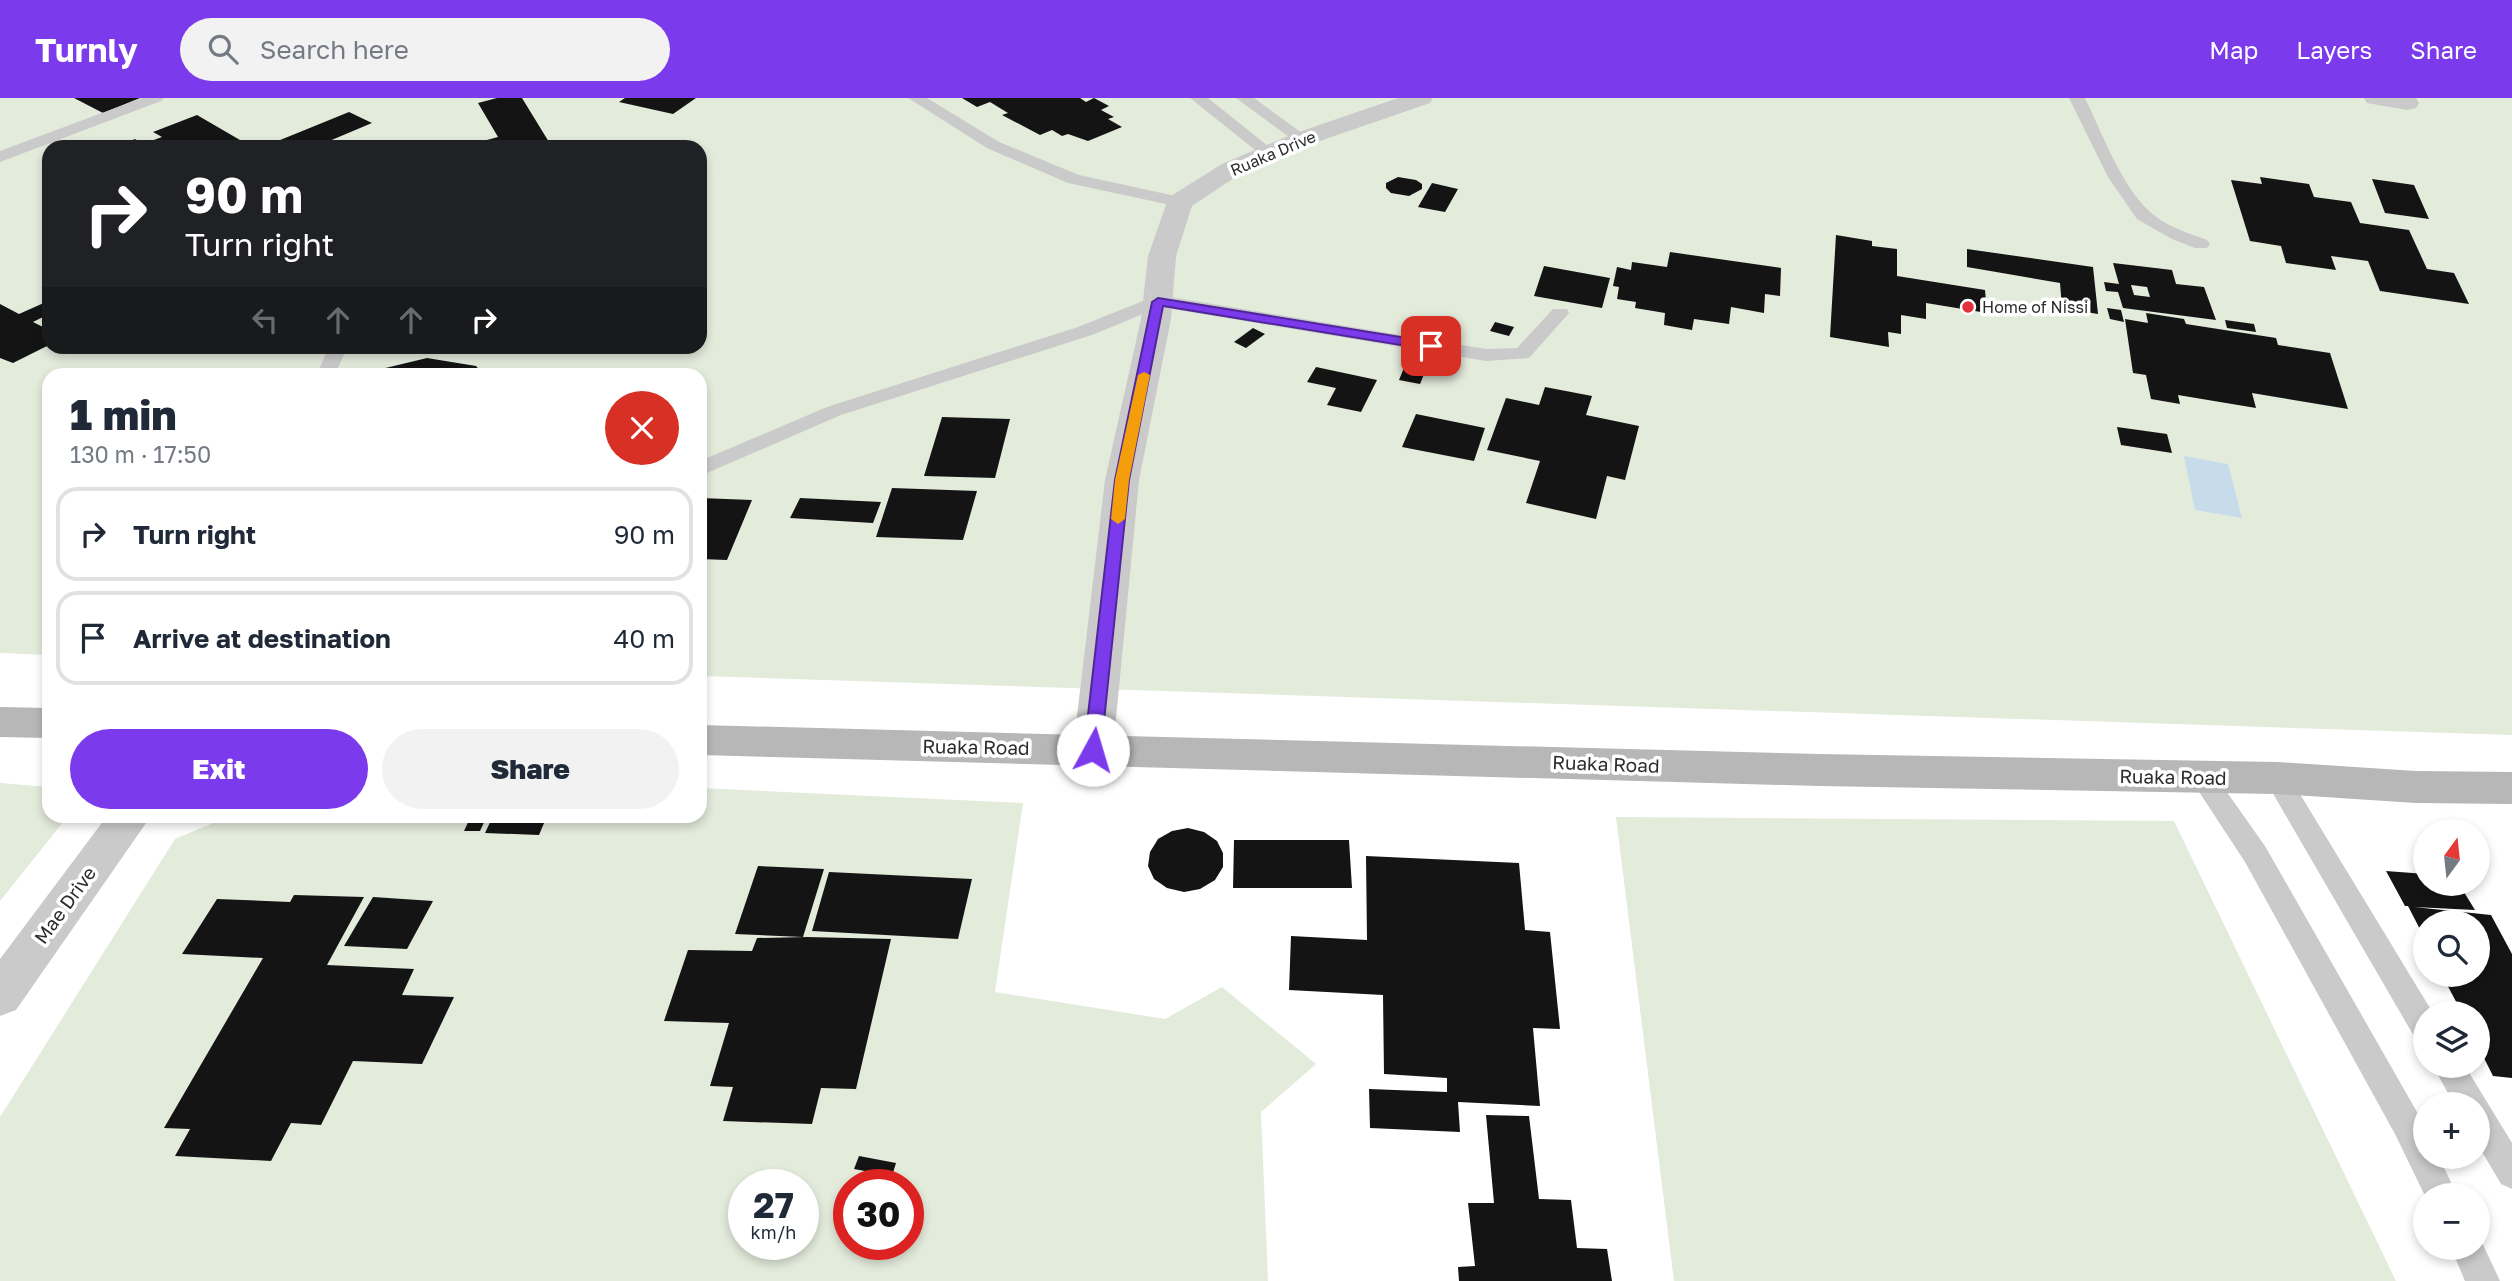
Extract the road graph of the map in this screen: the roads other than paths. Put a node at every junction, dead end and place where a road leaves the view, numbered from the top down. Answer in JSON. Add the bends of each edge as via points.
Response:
{"nodes":[{"id":1,"x":156,"y":98,"type":"edge"},
{"id":2,"x":916,"y":98,"type":"edge"},
{"id":3,"x":1198,"y":98,"type":"edge"},
{"id":4,"x":1244,"y":98,"type":"edge"},
{"id":5,"x":1421,"y":98,"type":"edge"},
{"id":6,"x":2077,"y":98,"type":"edge"},
{"id":7,"x":2376,"y":98,"type":"edge"},
{"id":8,"x":2407,"y":103,"type":"dead end"},
{"id":9,"x":1302,"y":139,"type":"junction"},
{"id":10,"x":45,"y":140,"type":"edge"},
{"id":11,"x":42,"y":141,"type":"edge"},
{"id":12,"x":1270,"y":154,"type":"junction"},
{"id":13,"x":0,"y":157,"type":"edge"},
{"id":14,"x":1180,"y":202,"type":"junction"},
{"id":15,"x":2201,"y":244,"type":"dead end"},
{"id":16,"x":1158,"y":302,"type":"junction"},
{"id":17,"x":1560,"y":313,"type":"dead end"},
{"id":18,"x":707,"y":466,"type":"edge"},
{"id":19,"x":42,"y":721,"type":"edge"},
{"id":20,"x":0,"y":722,"type":"edge"},
{"id":21,"x":707,"y":740,"type":"edge"},
{"id":22,"x":1093,"y":750,"type":"junction"},
{"id":23,"x":2203,"y":778,"type":"junction"},
{"id":24,"x":2277,"y":778,"type":"junction"},
{"id":25,"x":2512,"y":788,"type":"edge"},
{"id":26,"x":125,"y":823,"type":"edge"},
{"id":27,"x":0,"y":995,"type":"edge"},
{"id":28,"x":2413,"y":1006,"type":"edge"},
{"id":29,"x":2490,"y":1136,"type":"edge"},
{"id":30,"x":2512,"y":1173,"type":"edge"},
{"id":31,"x":2435,"y":1183,"type":"edge"},
{"id":32,"x":2473,"y":1260,"type":"edge"},
{"id":33,"x":2483,"y":1281,"type":"edge"}],
"edges":[{"from":1,"to":10,"type":"lane"},
{"from":2,"to":14,"type":"lane","via":[[993,145],[1074,179]]},
{"from":3,"to":12,"type":"lane"},
{"from":4,"to":9,"type":"lane"},
{"from":5,"to":9,"type":"street","name":"Ruaka Drive"},
{"from":6,"to":15,"type":"lane","via":[[2125,191],[2142,214]]},
{"from":7,"to":8,"type":"street"},
{"from":9,"to":12,"type":"street","name":"Ruaka Drive"},
{"from":11,"to":13,"type":"lane"},
{"from":12,"to":14,"type":"street","name":"Ruaka Drive","via":[[1231,169]]},
{"from":14,"to":16,"type":"street","via":[[1162,256]]},
{"from":16,"to":17,"type":"lane","via":[[1486,355],[1522,354]]},
{"from":16,"to":18,"type":"lane","via":[[1085,331],[834,411]]},
{"from":16,"to":22,"type":"street","via":[[1122,480]]},
{"from":19,"to":20,"type":"street"},
{"from":21,"to":22,"type":"street","name":"Ruaka Road"},
{"from":22,"to":23,"type":"street","name":"Ruaka Road"},
{"from":23,"to":24,"type":"street","name":"Ruaka Road"},
{"from":23,"to":31,"type":"lane","via":[[2255,853]]},
{"from":24,"to":25,"type":"street","name":"Ruaka Road"},
{"from":24,"to":28,"type":"lane"},
{"from":26,"to":27,"type":"street","name":"Mae Drive"},
{"from":29,"to":30,"type":"lane"},
{"from":32,"to":33,"type":"lane"}]}
